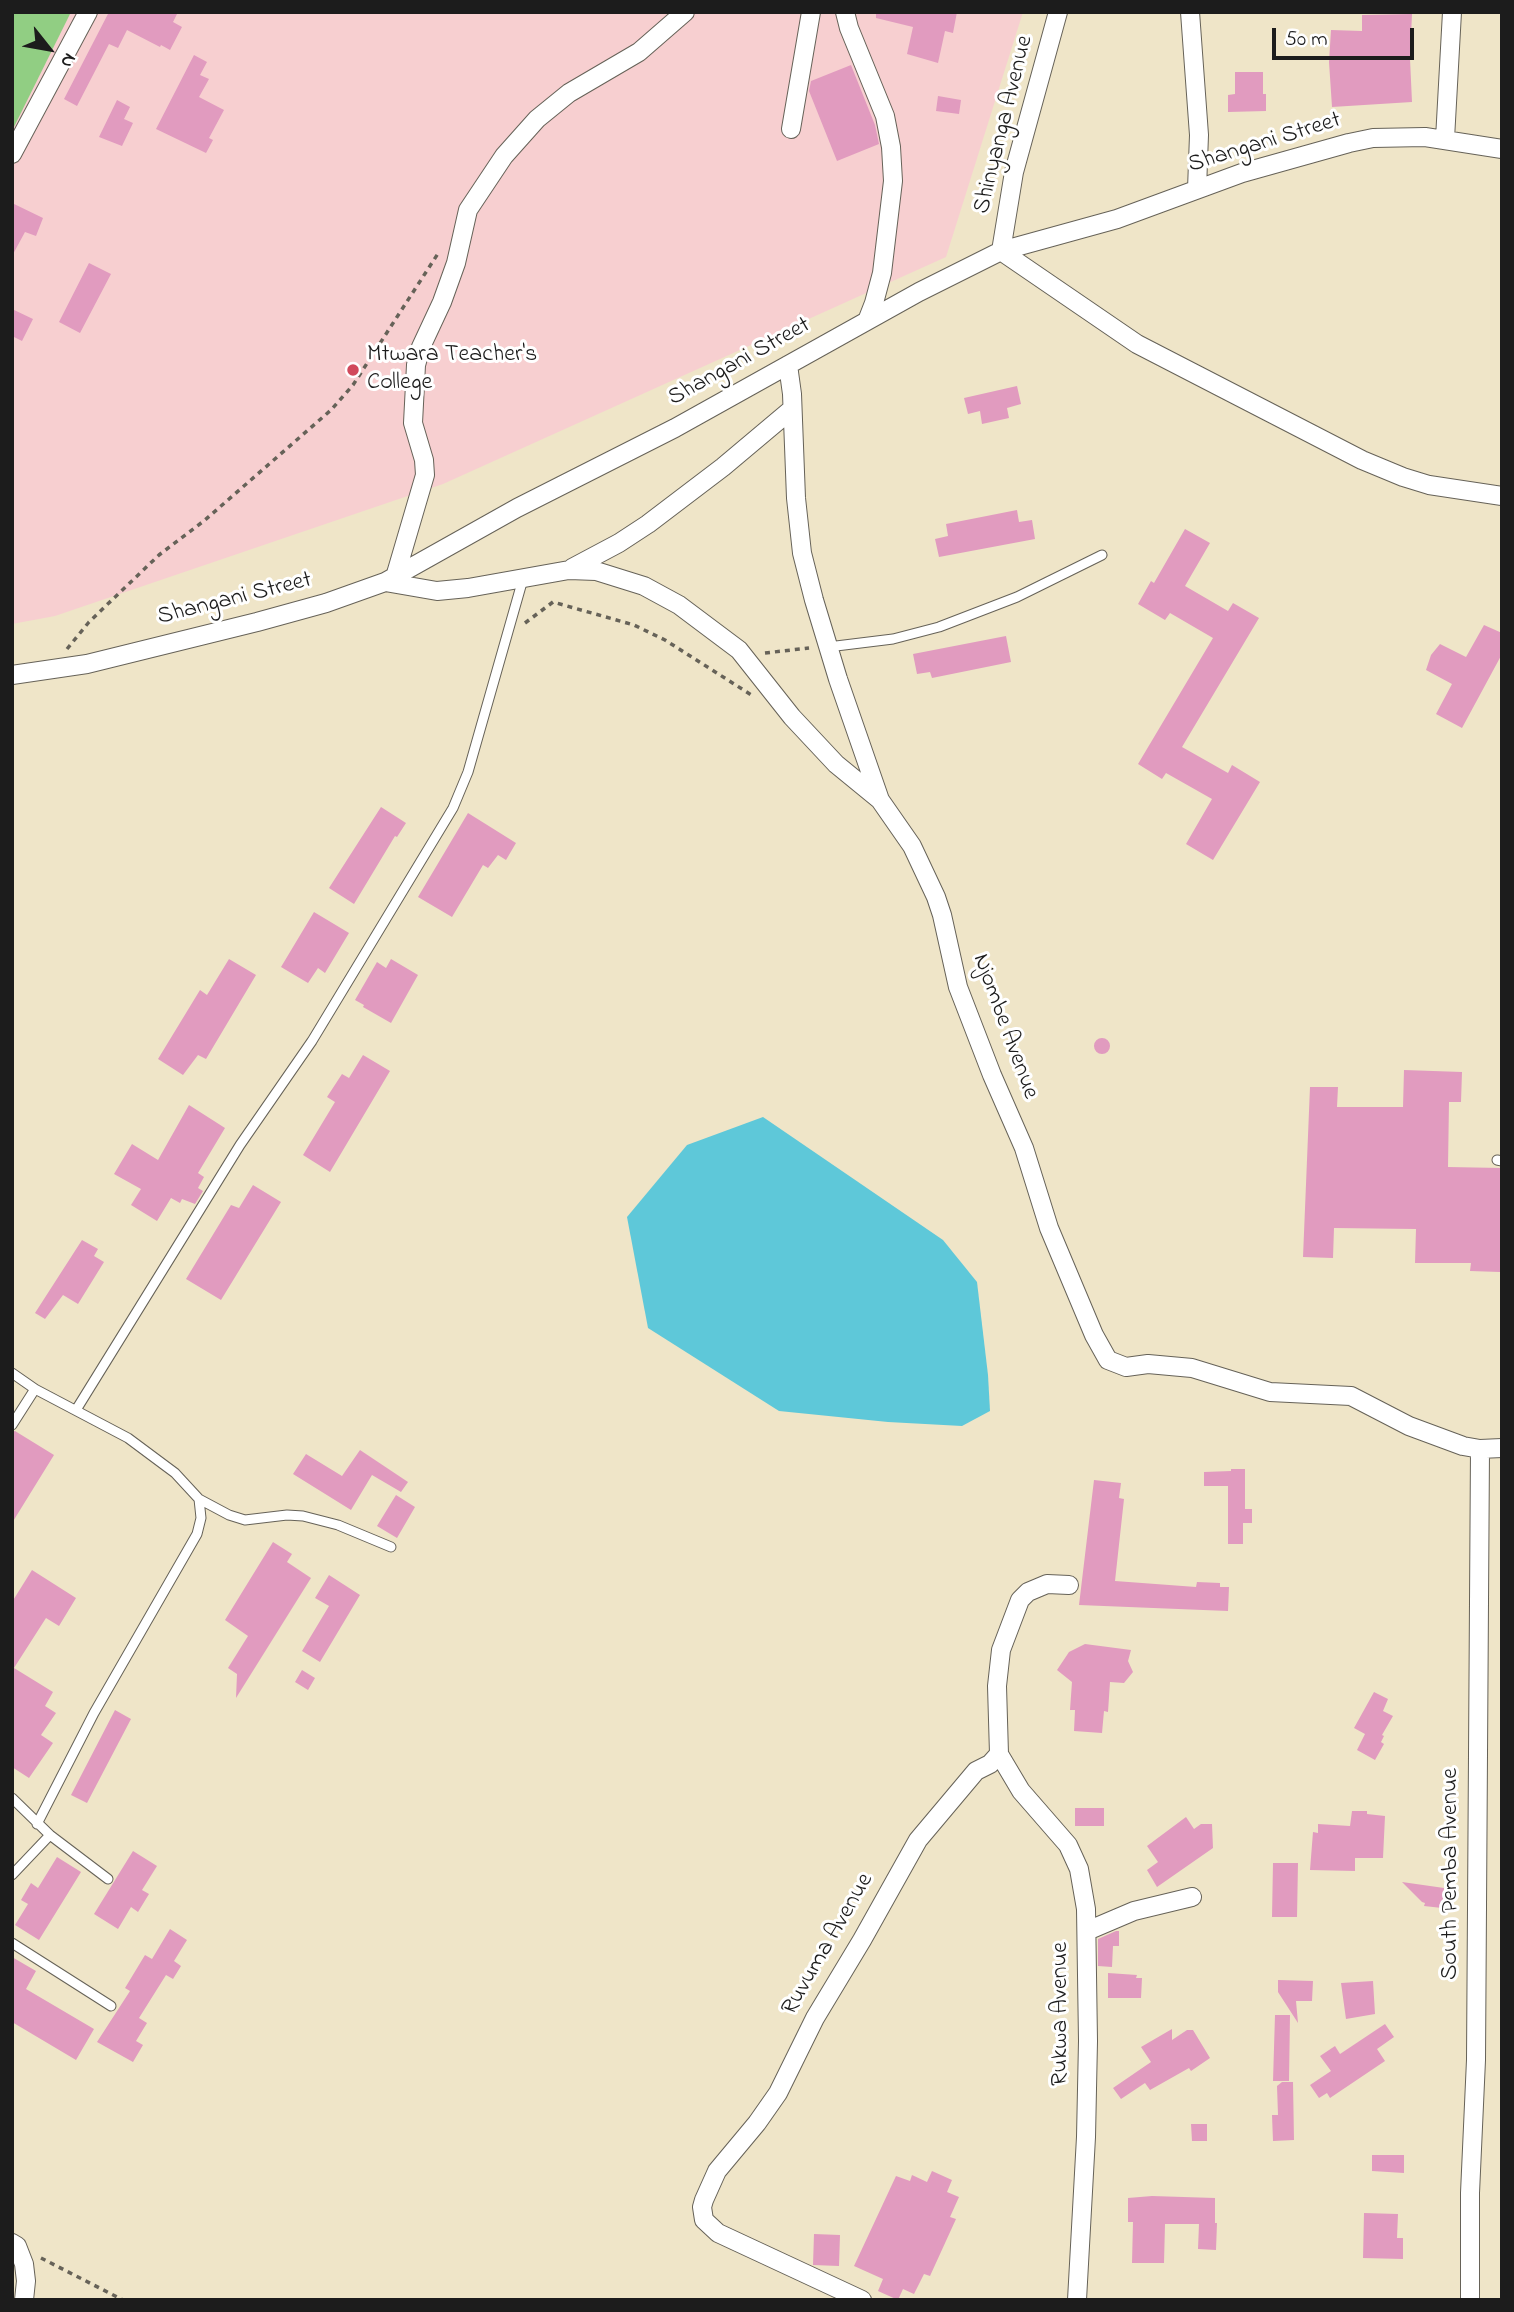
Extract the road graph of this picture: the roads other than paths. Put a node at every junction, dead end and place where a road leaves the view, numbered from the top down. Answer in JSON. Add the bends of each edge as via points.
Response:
{"nodes":[{"id":1,"x":88,"y":12,"type":"edge"},
{"id":2,"x":685,"y":12,"type":"edge"},
{"id":3,"x":811,"y":12,"type":"edge"},
{"id":4,"x":845,"y":12,"type":"edge"},
{"id":5,"x":1058,"y":12,"type":"edge"},
{"id":6,"x":1190,"y":12,"type":"edge"},
{"id":7,"x":1452,"y":12,"type":"edge"},
{"id":8,"x":791,"y":129,"type":"dead end"},
{"id":9,"x":1445,"y":139,"type":"junction"},
{"id":10,"x":1502,"y":149,"type":"edge"},
{"id":11,"x":12,"y":154,"type":"edge"},
{"id":12,"x":1197,"y":189,"type":"junction"},
{"id":13,"x":1001,"y":251,"type":"junction"},
{"id":14,"x":867,"y":321,"type":"junction"},
{"id":15,"x":788,"y":365,"type":"junction"},
{"id":16,"x":792,"y":409,"type":"junction"},
{"id":17,"x":1502,"y":496,"type":"edge"},
{"id":18,"x":1102,"y":555,"type":"dead end"},
{"id":19,"x":569,"y":569,"type":"junction"},
{"id":20,"x":523,"y":578,"type":"junction"},
{"id":21,"x":390,"y":580,"type":"junction"},
{"id":22,"x":828,"y":647,"type":"junction"},
{"id":23,"x":12,"y":675,"type":"edge"},
{"id":24,"x":880,"y":800,"type":"junction"},
{"id":25,"x":12,"y":1373,"type":"edge"},
{"id":26,"x":35,"y":1389,"type":"junction"},
{"id":27,"x":76,"y":1410,"type":"junction"},
{"id":28,"x":12,"y":1425,"type":"edge"},
{"id":29,"x":1502,"y":1448,"type":"edge"},
{"id":30,"x":1480,"y":1449,"type":"junction"},
{"id":31,"x":199,"y":1499,"type":"junction"},
{"id":32,"x":391,"y":1547,"type":"dead end"},
{"id":33,"x":1069,"y":1585,"type":"dead end"},
{"id":34,"x":999,"y":1754,"type":"junction"},
{"id":35,"x":12,"y":1798,"type":"edge"},
{"id":36,"x":37,"y":1824,"type":"junction"},
{"id":37,"x":50,"y":1835,"type":"junction"},
{"id":38,"x":12,"y":1875,"type":"edge"},
{"id":39,"x":108,"y":1879,"type":"dead end"},
{"id":40,"x":1192,"y":1897,"type":"dead end"},
{"id":41,"x":1087,"y":1931,"type":"junction"},
{"id":42,"x":12,"y":1943,"type":"edge"},
{"id":43,"x":111,"y":2006,"type":"dead end"},
{"id":44,"x":15,"y":2244,"type":"edge"},
{"id":45,"x":854,"y":2296,"type":"edge"},
{"id":46,"x":24,"y":2300,"type":"edge"},
{"id":47,"x":1077,"y":2300,"type":"edge"},
{"id":48,"x":1470,"y":2300,"type":"edge"}],
"edges":[{"from":1,"to":11,"type":"street"},
{"from":2,"to":21,"type":"street","via":[[639,52],[569,93],[537,119],[468,210],[458,256],[416,365],[413,422],[425,475]]},
{"from":3,"to":8,"type":"street"},
{"from":4,"to":14,"type":"street","via":[[885,117],[891,147],[893,181],[882,273]]},
{"from":5,"to":13,"type":"street","name":"Shinyanga Avenue","via":[[1014,172]]},
{"from":6,"to":12,"type":"street","via":[[1199,135]]},
{"from":7,"to":9,"type":"street"},
{"from":9,"to":10,"type":"street","name":"Shangani Street"},
{"from":9,"to":12,"type":"street","name":"Shangani Street","via":[[1373,138],[1294,157]]},
{"from":12,"to":13,"type":"street","name":"Shangani Street","via":[[1117,219]]},
{"from":13,"to":14,"type":"street","name":"Shangani Street"},
{"from":13,"to":17,"type":"street","via":[[1137,344],[1362,460],[1429,485]]},
{"from":14,"to":15,"type":"street","name":"Shangani Street"},
{"from":15,"to":16,"type":"street"},
{"from":15,"to":21,"type":"street","name":"Shangani Street"},
{"from":16,"to":19,"type":"street","via":[[648,524]]},
{"from":16,"to":22,"type":"street","via":[[802,553]]},
{"from":18,"to":22,"type":"lane","via":[[1027,592],[939,627],[893,639]]},
{"from":19,"to":20,"type":"street","name":"Njombe Avenue"},
{"from":19,"to":24,"type":"street","name":"Njombe Avenue","via":[[596,571],[645,586],[739,650],[836,764]]},
{"from":20,"to":21,"type":"street","name":"Njombe Avenue","via":[[437,591]]},
{"from":20,"to":27,"type":"lane","via":[[468,772],[453,808],[312,1041],[240,1145]]},
{"from":21,"to":23,"type":"street","name":"Shangani Street","via":[[257,622],[87,664]]},
{"from":22,"to":24,"type":"street"},
{"from":24,"to":30,"type":"street","name":"Njombe Avenue","via":[[912,846],[936,897],[958,987],[1024,1148],[1049,1228],[1108,1360],[1126,1367],[1192,1368],[1270,1392],[1351,1396],[1409,1426]]},
{"from":25,"to":26,"type":"lane"},
{"from":26,"to":27,"type":"lane"},
{"from":26,"to":28,"type":"lane"},
{"from":27,"to":31,"type":"lane","via":[[128,1438],[175,1473]]},
{"from":29,"to":30,"type":"street","name":"Njombe Avenue"},
{"from":30,"to":48,"type":"street","name":"South Pemba Avenue"},
{"from":31,"to":32,"type":"lane","via":[[245,1520],[303,1516]]},
{"from":31,"to":36,"type":"lane","via":[[197,1534],[94,1713]]},
{"from":33,"to":34,"type":"street","via":[[1047,1584],[1028,1592],[1012,1617],[996,1686]]},
{"from":34,"to":41,"type":"street","name":"Rukwa Avenue","via":[[1021,1791],[1068,1845],[1079,1869]]},
{"from":34,"to":45,"type":"street","name":"Ruvuma Avenue","via":[[976,1771],[918,1840],[815,2018],[773,2101],[717,2171],[704,2200],[704,2220],[718,2233]]},
{"from":35,"to":36,"type":"lane"},
{"from":36,"to":37,"type":"lane"},
{"from":37,"to":38,"type":"lane"},
{"from":37,"to":39,"type":"lane"},
{"from":40,"to":41,"type":"street","via":[[1134,1911]]},
{"from":41,"to":47,"type":"street","name":"Rukwa Avenue","via":[[1086,2137]]},
{"from":42,"to":43,"type":"lane"},
{"from":44,"to":46,"type":"street","via":[[24,2264]]}]}
